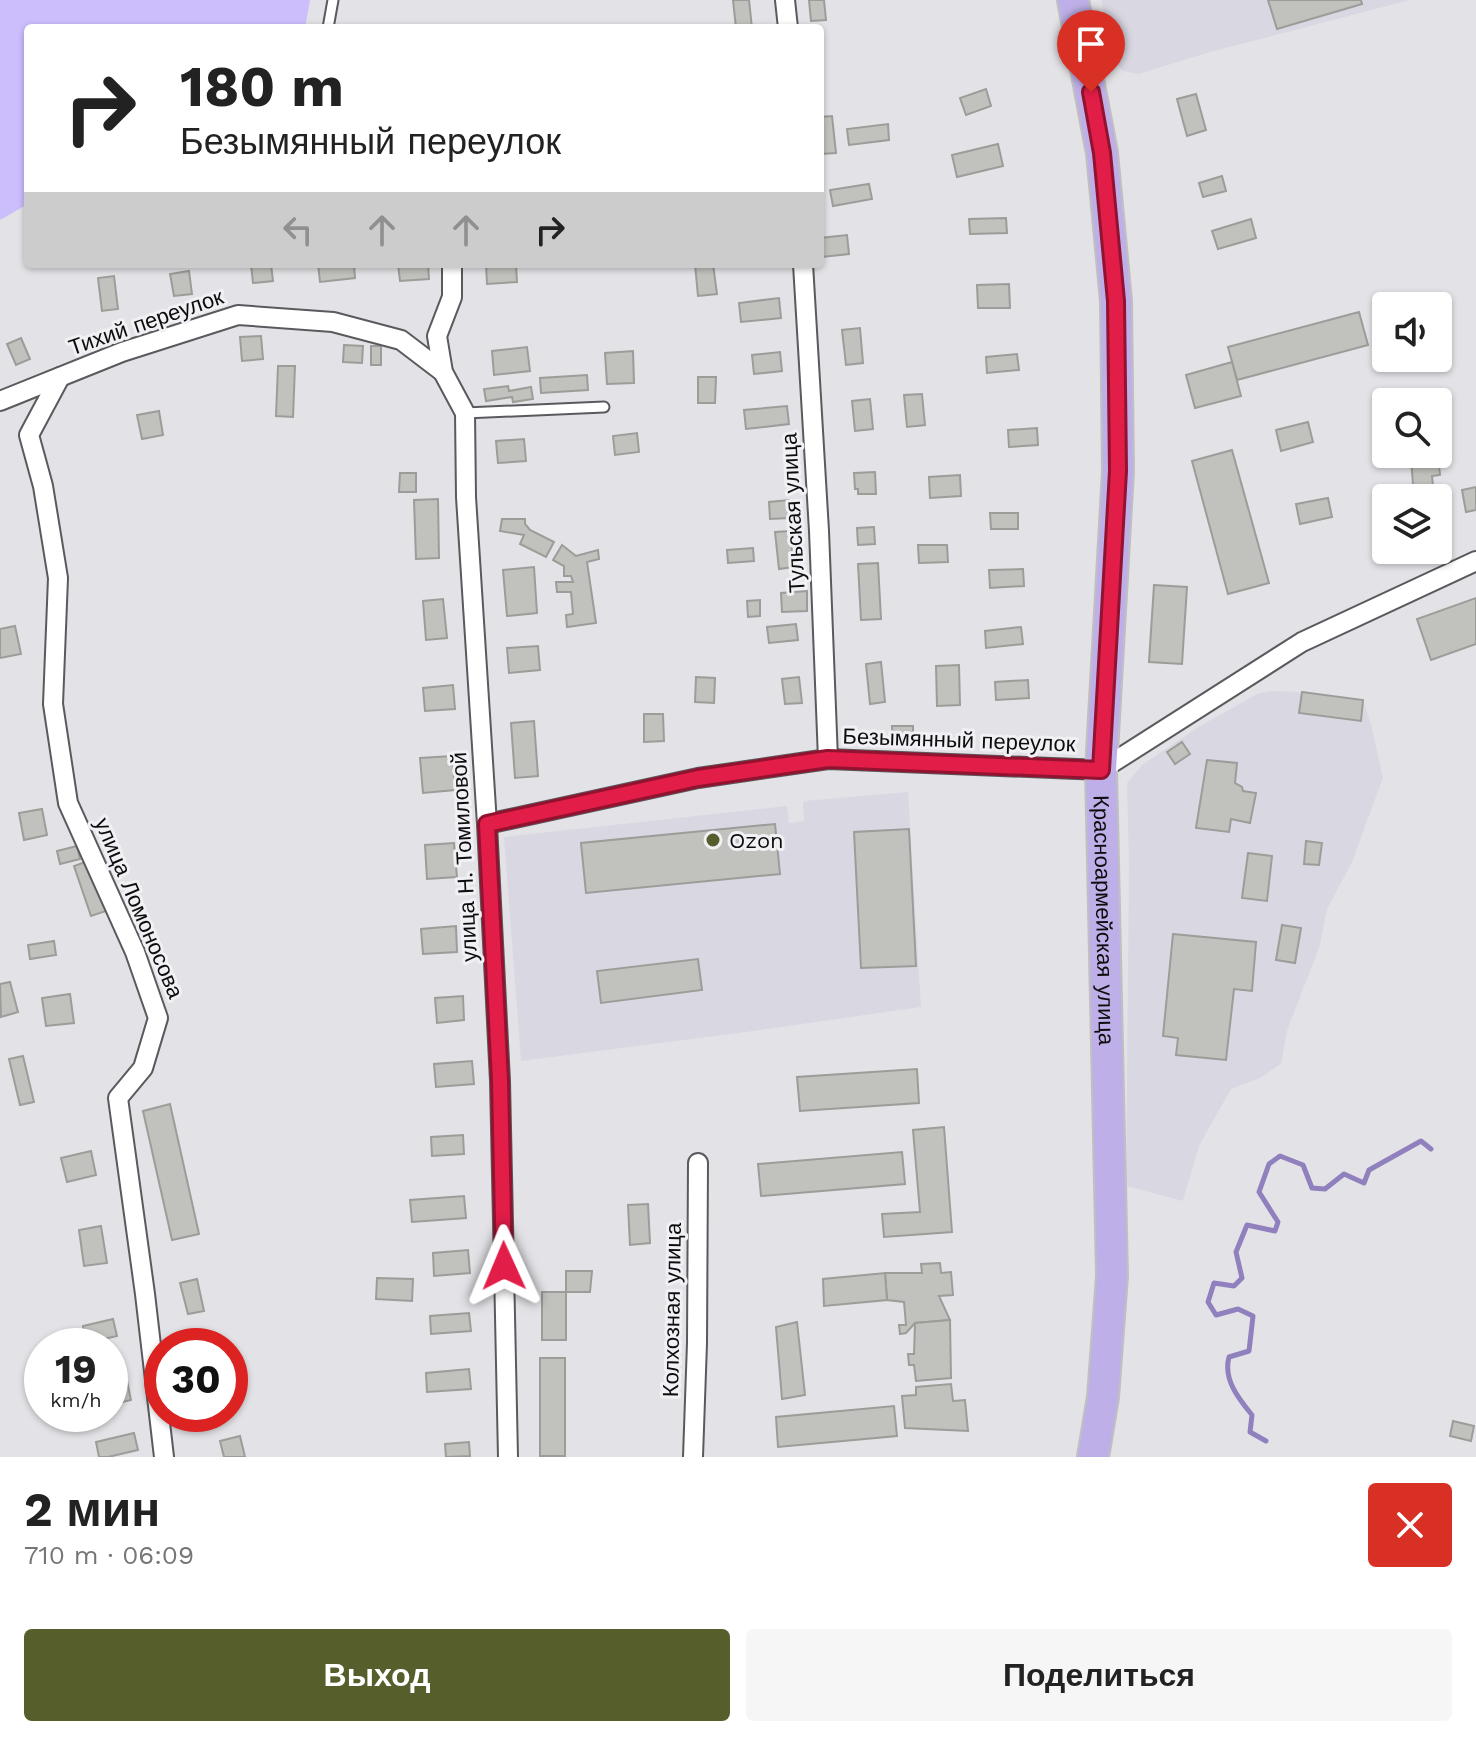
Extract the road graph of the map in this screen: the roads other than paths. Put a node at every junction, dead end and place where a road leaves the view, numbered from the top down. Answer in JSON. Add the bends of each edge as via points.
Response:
{"nodes":[{"id":1,"x":785,"y":0,"type":"edge"},
{"id":2,"x":1073,"y":0,"type":"edge"},
{"id":3,"x":331,"y":3,"type":"edge"},
{"id":4,"x":328,"y":24,"type":"edge"},
{"id":5,"x":788,"y":24,"type":"edge"},
{"id":6,"x":452,"y":268,"type":"edge"},
{"id":7,"x":803,"y":268,"type":"edge"},
{"id":8,"x":443,"y":372,"type":"junction"},
{"id":9,"x":60,"y":377,"type":"junction"},
{"id":10,"x":0,"y":401,"type":"edge"},
{"id":11,"x":604,"y":407,"type":"dead end"},
{"id":12,"x":465,"y":413,"type":"junction"},
{"id":13,"x":1476,"y":561,"type":"edge"},
{"id":14,"x":828,"y":759,"type":"junction"},
{"id":15,"x":1101,"y":770,"type":"junction"},
{"id":16,"x":487,"y":824,"type":"junction"},
{"id":17,"x":698,"y":1163,"type":"dead end"},
{"id":18,"x":164,"y":1457,"type":"edge"},
{"id":19,"x":508,"y":1457,"type":"edge"},
{"id":20,"x":693,"y":1457,"type":"edge"},
{"id":21,"x":1093,"y":1457,"type":"edge"}],
"edges":[{"from":1,"to":5,"type":"street"},
{"from":2,"to":15,"type":"main road","name":"Красноармейская улица","via":[[1102,153],[1116,301],[1118,471]]},
{"from":3,"to":4,"type":"lane"},
{"from":6,"to":8,"type":"street","name":"улица Н. Томиловой","via":[[452,297],[437,336]]},
{"from":7,"to":14,"type":"street","name":"Тульская улица"},
{"from":8,"to":9,"type":"street","name":"Тихий переулок","via":[[401,340],[333,322],[238,315]]},
{"from":8,"to":12,"type":"street","name":"улица Н. Томиловой"},
{"from":9,"to":10,"type":"street","name":"Тихий переулок"},
{"from":9,"to":18,"type":"street","name":"улица Ломоносова","via":[[29,435],[58,578],[53,704],[68,803],[135,952],[158,1018],[143,1068],[118,1098]]},
{"from":11,"to":12,"type":"lane"},
{"from":12,"to":16,"type":"street","name":"улица Н. Томиловой"},
{"from":13,"to":15,"type":"street","name":"Безымянный переулок","via":[[1302,642]]},
{"from":14,"to":15,"type":"street","name":"Безымянный переулок"},
{"from":14,"to":16,"type":"street","name":"Безымянный переулок","via":[[698,778]]},
{"from":15,"to":21,"type":"main road","name":"Красноармейская улица","via":[[1112,1276]]},
{"from":16,"to":19,"type":"street","name":"улица Н. Томиловой","via":[[500,1081]]},
{"from":17,"to":20,"type":"street","name":"Колхозная улица"}]}
